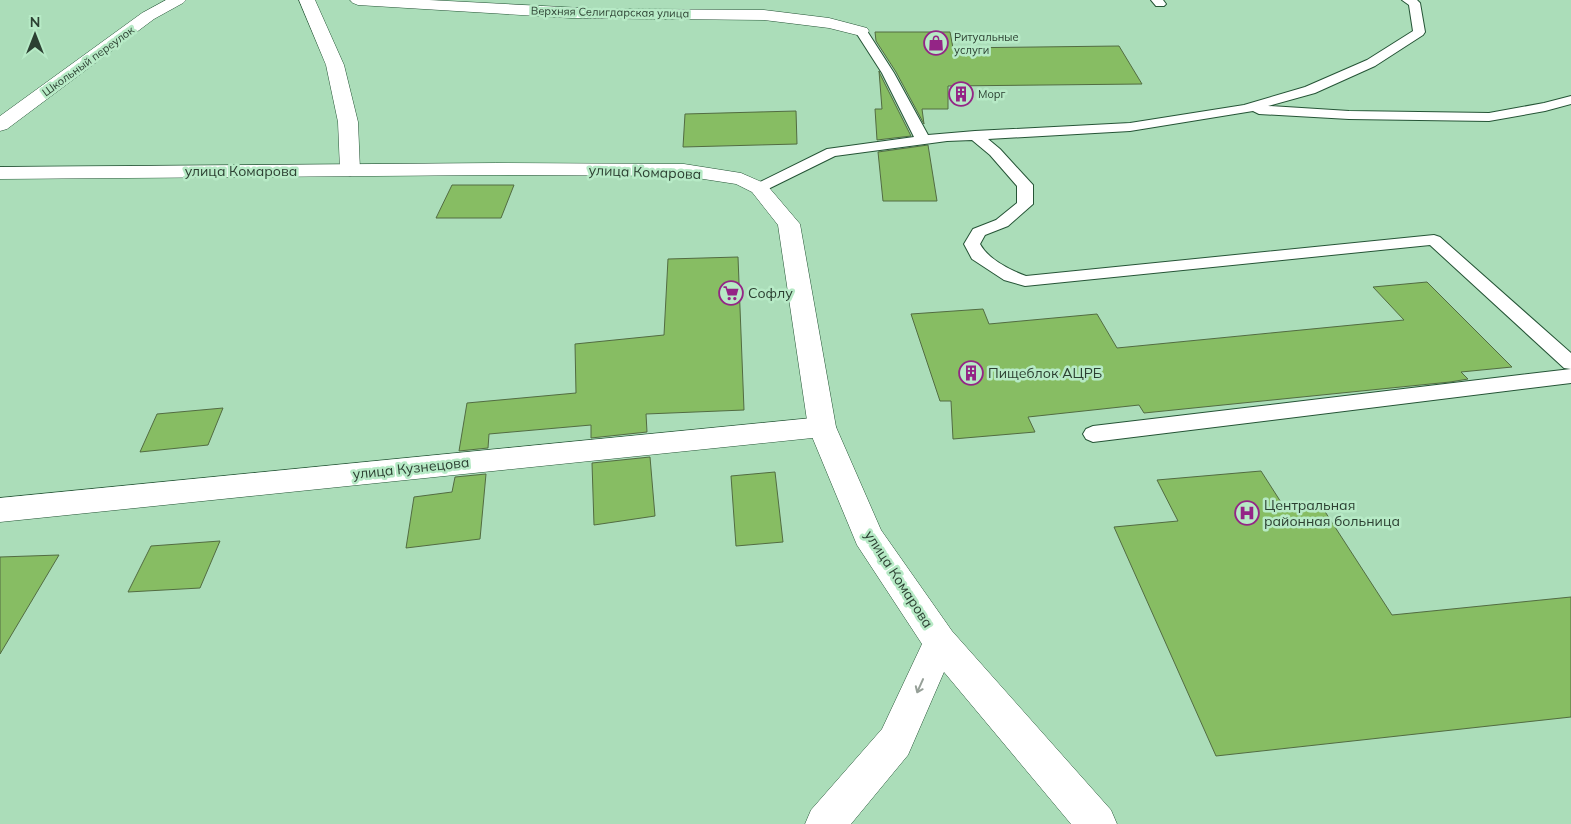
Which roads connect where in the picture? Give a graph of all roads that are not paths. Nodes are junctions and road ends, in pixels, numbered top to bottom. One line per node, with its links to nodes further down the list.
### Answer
1 (178, 0): 8 (street, Школьный переулок)
2 (307, 0): 11 (street)
3 (358, 0): 5 (street, Верхняя Селигдарская улица)
4 (1408, 0): 7 (lane)
5 (861, 31): 10 (lane)
6 (1571, 100): 7 (lane)
7 (1245, 109): 9 (lane)
8 (0, 125)
9 (975, 135): 10 (lane); 14 (lane)
10 (922, 140): 13 (lane)
11 (350, 170): 12 (street, улица Комарова); 13 (street, улица Комарова)
12 (0, 172)
13 (759, 188): 16 (street, улица Комарова)
14 (1571, 363)
15 (1571, 376): 17 (lane)
16 (822, 427): 18 (street, улица Кузнецова); 19 (street, улица Комарова)
17 (1092, 434)
18 (0, 510)
19 (940, 642): 20 (street, one-way to 20); 21 (street, улица Комарова)
20 (824, 824)
21 (1097, 824)

